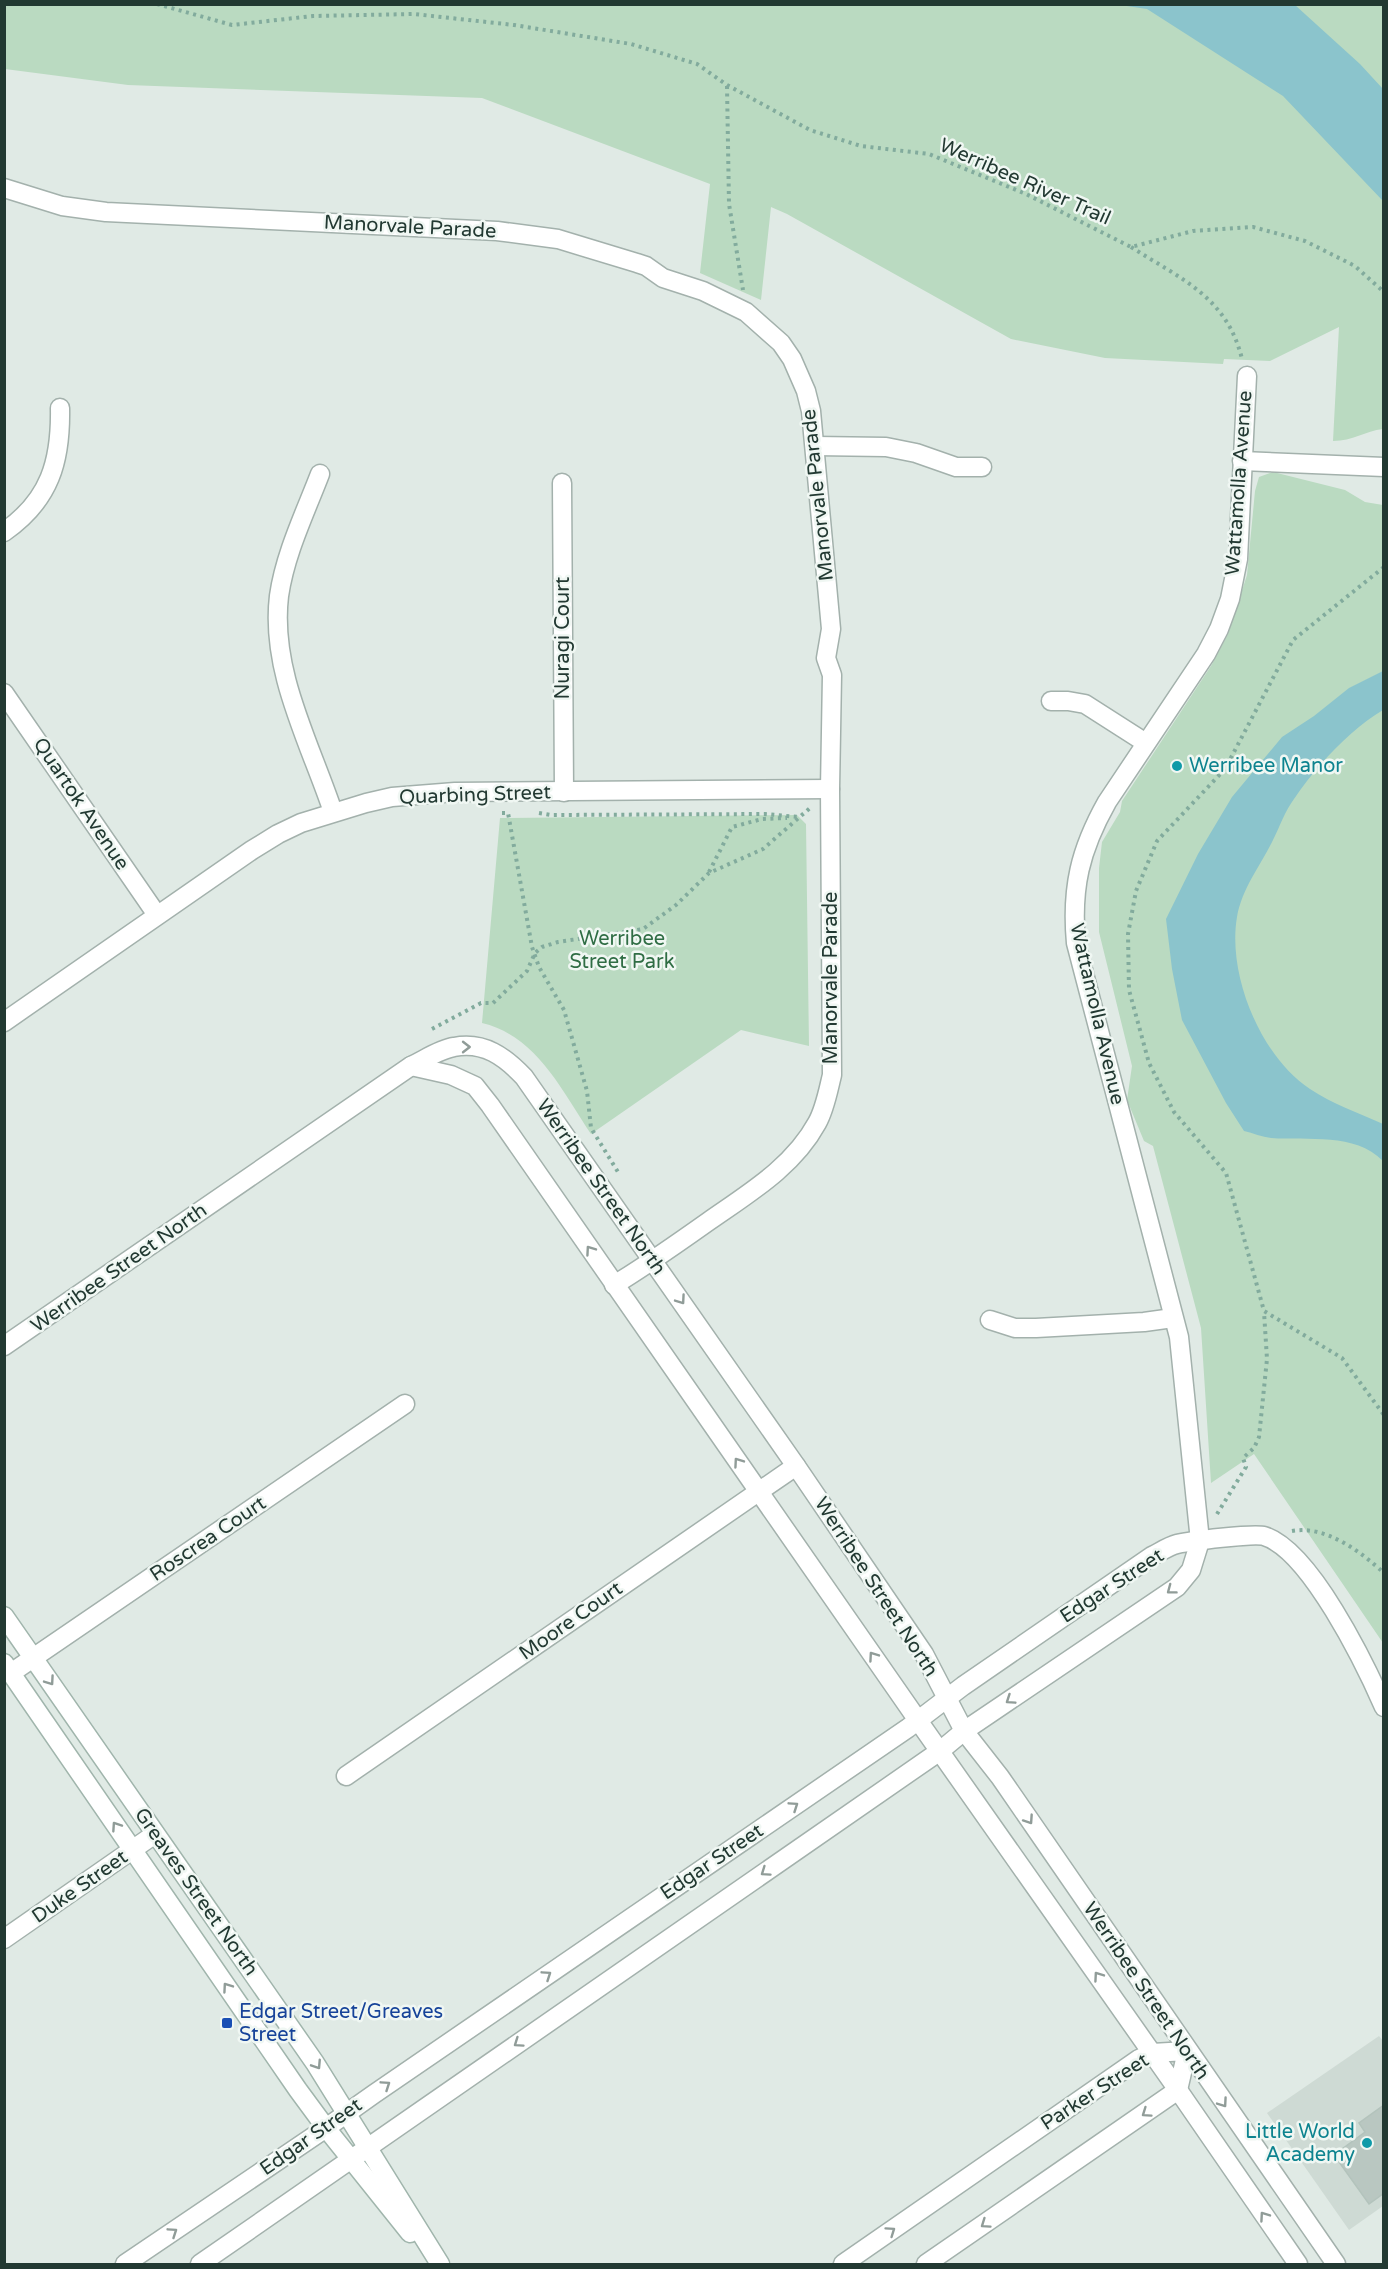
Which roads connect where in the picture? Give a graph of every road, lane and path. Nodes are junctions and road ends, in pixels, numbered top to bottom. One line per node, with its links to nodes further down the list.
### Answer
1 (158, 4): 2 (path, Werribee River Trail)
2 (727, 85): 4 (path, Werribee River Trail); 6 (path)
3 (4, 188): 6 (street, Manorvale Parade)
4 (1131, 247): 5 (path); 7 (path, Werribee River Trail)
5 (1383, 292)
6 (746, 312): 9 (street, Manorvale Parade)
7 (1247, 376): 10 (street, Wattamolla Avenue)
8 (60, 408): 15 (street)
9 (815, 446): 11 (street); 20 (street, Manorvale Parade)
10 (1242, 461): 12 (street); 19 (street, Wattamolla Avenue)
11 (982, 467)
12 (1383, 467)
13 (320, 474): 23 (street)
14 (562, 483): 22 (street, Nuragi Court)
15 (4, 532)
16 (1383, 567): 35 (path)
17 (4, 693): 27 (street, Quartok Avenue)
18 (1051, 701): 19 (street)
19 (1146, 743): 36 (street, Wattamolla Avenue)
20 (830, 789): 22 (street, Quarbing Street); 25 (path); 33 (street, Manorvale Parade)
21 (495, 792): 22 (street, Quarbing Street); 23 (street, Quarbing Street); 28 (path)
22 (564, 792)
23 (333, 812): 27 (street, Quarbing Street)
24 (539, 813): 25 (path)
25 (800, 817): 26 (path); 26 (path)
26 (709, 873): 28 (path)
27 (157, 915): 29 (street, Quarbing Street)
28 (535, 953): 30 (path); 32 (path)
29 (4, 1022)
30 (432, 1029)
31 (411, 1066): 32 (street, Werribee Street North, one-way to 32); 34 (street, Werribee Street North, one-way to 31); 38 (street, Werribee Street North)
32 (599, 1185): 33 (street, Werribee Street North)
33 (653, 1261): 34 (street, Manorvale Parade); 41 (street, Werribee Street North, one-way to 41)
34 (614, 1285): 42 (street, Werribee Street North, one-way to 34)
35 (1264, 1311): 40 (path); 44 (path)
36 (1173, 1318): 37 (street); 44 (street, Wattamolla Avenue)
37 (990, 1320)
38 (4, 1346)
39 (405, 1404): 47 (street, Roscrea Court)
40 (1383, 1415)
41 (796, 1466): 42 (street, Moore Court); 49 (street, Werribee Street North)
42 (758, 1491): 51 (street, Werribee Street North, one-way to 42); 54 (street, Moore Court)
43 (1264, 1536): 44 (street); 45 (path); 50 (street)
44 (1200, 1541): 49 (street, Edgar Street); 52 (street, Edgar Street, one-way to 52)
45 (1383, 1573)
46 (4, 1616): 47 (street, Greaves Street North)
47 (34, 1658): 48 (street, Roscrea Court); 55 (street, Greaves Street North, one-way to 55)
48 (8, 1668): 56 (street, Greaves Street North, one-way to 48)
49 (946, 1697): 51 (street, Edgar Street); 52 (street, Werribee Street North)
50 (1383, 1707)
51 (917, 1719): 53 (street, Werribee Street North); 61 (street, Edgar Street, one-way to 51)
52 (964, 1731): 53 (street, Edgar Street); 58 (street, Werribee Street North, one-way to 58)
53 (940, 1751): 59 (street, Werribee Street North, one-way to 53); 63 (street, Edgar Street, one-way to 63)
54 (346, 1776)
55 (155, 1834): 56 (street, Duke Street); 61 (street, Greaves Street North, one-way to 61)
56 (133, 1851): 57 (street, Duke Street); 62 (street, Greaves Street North, one-way to 56)
57 (4, 1939)
58 (1187, 2051): 59 (street, Parker Street); 60 (street, Parker Street); 71 (street, Werribee Street North, one-way to 71)
59 (1152, 2053): 60 (street, Werribee Street North); 68 (street, Parker Street, one-way to 59)
60 (1178, 2090): 69 (street, one-way to 69); 70 (street, Werribee Street North, one-way to 60)
61 (347, 2112): 62 (street, Edgar Street); 63 (street, Greaves Street North)
62 (326, 2128): 64 (street, Greaves Street North); 65 (street, Edgar Street, one-way to 62)
63 (368, 2146): 64 (street, Edgar Street); 67 (street, Greaves Street North)
64 (350, 2159): 66 (street, Edgar Street); 67 (street, Greaves Street North)
65 (125, 2265)
66 (200, 2265)
67 (438, 2265)
68 (843, 2265)
69 (926, 2265)
70 (1298, 2265)
71 (1336, 2265)

